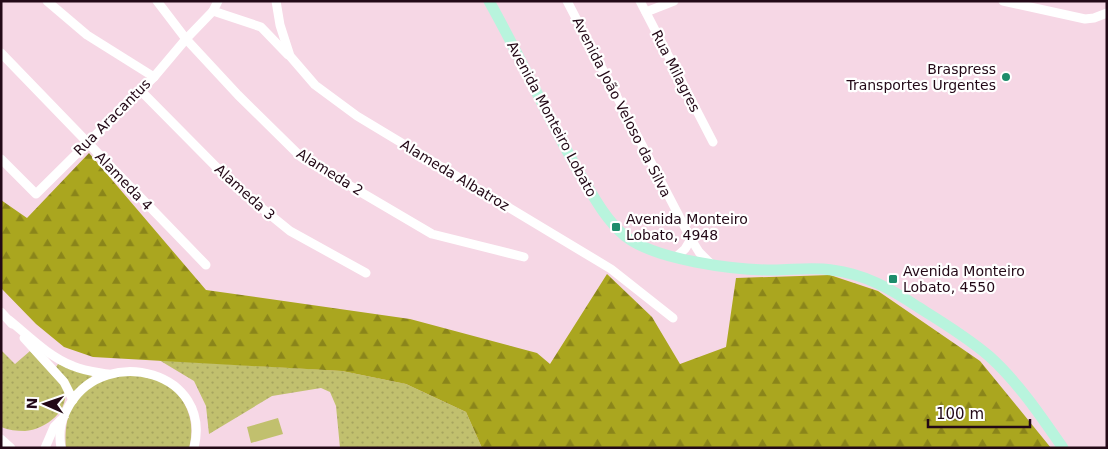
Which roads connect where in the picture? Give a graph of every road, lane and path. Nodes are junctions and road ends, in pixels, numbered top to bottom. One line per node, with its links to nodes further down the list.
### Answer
1 (46, 1): 16 (street)
2 (157, 1): 13 (street, Alameda 2)
3 (218, 1): 10 (street, Rua Aracantus)
4 (276, 1): 15 (street, Alameda Albatroz)
5 (489, 1): 23 (main road, Avenida Monteiro Lobato)
6 (567, 1): 21 (street, Avenida João Veloso da Silva)
7 (640, 1): 11 (street, Rua Milagres)
8 (674, 1): 11 (street)
9 (1003, 1): 12 (street)
10 (213, 11): 13 (street, Rua Aracantus); 15 (street)
11 (646, 12): 18 (street, Rua Milagres)
12 (1107, 13)
13 (186, 39): 16 (street, Rua Aracantus); 22 (street, Alameda 2)
14 (1, 53): 19 (street, Alameda 4)
15 (290, 56): 28 (street, Alameda Albatroz)
16 (154, 77): 17 (street, Rua Aracantus)
17 (140, 90): 19 (street, Rua Aracantus); 26 (street, Alameda 3)
18 (713, 142)
19 (87, 143): 20 (street, Rua Aracantus); 25 (street, Alameda 4)
20 (1, 159)
21 (691, 240): 23 (street); 24 (street)
22 (524, 257)
23 (676, 257): 24 (main road, Avenida Monteiro Lobato)
24 (710, 264): 38 (main road, Avenida Monteiro Lobato)
25 (206, 266)
26 (366, 273)
27 (1, 312): 29 (street)
28 (673, 318)
29 (9, 320): 30 (street); 31 (street)
30 (108, 374): 31 (street); 37 (street)
31 (73, 400): 32 (street)
32 (61, 420): 35 (street); 36 (street)
33 (1, 439): 34 (street)
34 (11, 448)
35 (45, 448)
36 (60, 448)
37 (194, 448)
38 (1064, 448)

